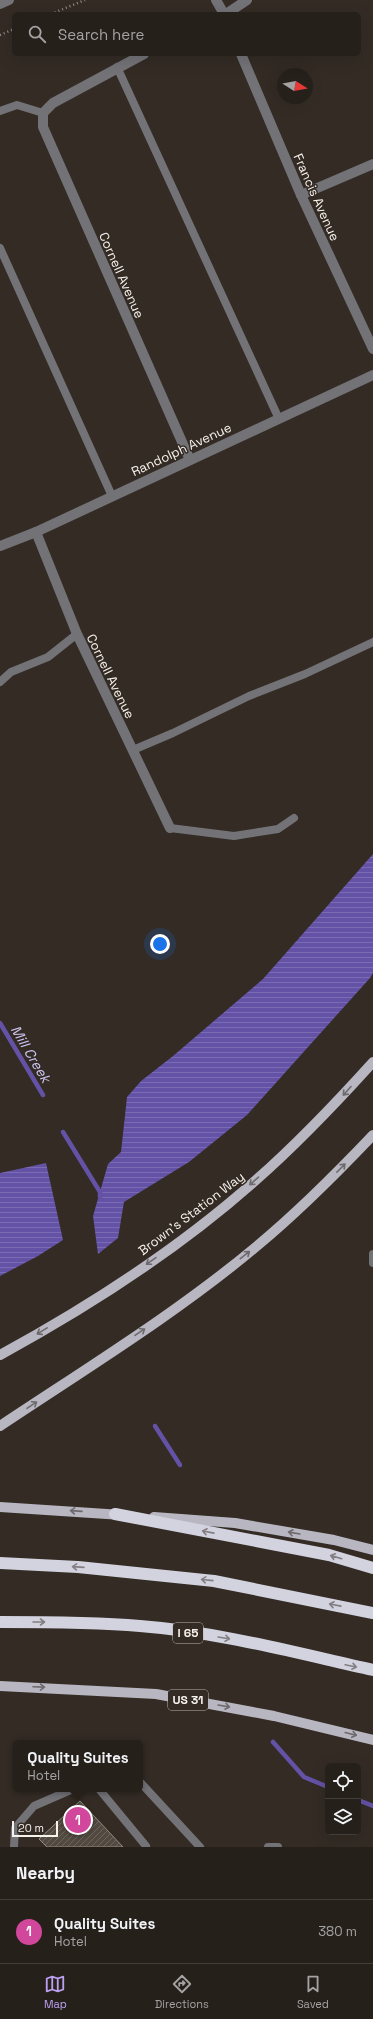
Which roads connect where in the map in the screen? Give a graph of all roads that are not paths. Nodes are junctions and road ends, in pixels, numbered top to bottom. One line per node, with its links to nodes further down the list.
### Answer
1 (9, 0): 4 (street)
2 (216, 0): 5 (street)
3 (247, 0): 6 (street)
4 (0, 4)
5 (224, 12)
6 (228, 12)
7 (140, 56): 9 (street)
8 (242, 56): 13 (street, Francis Avenue)
9 (117, 67): 11 (street); 17 (lane)
10 (0, 111): 11 (lane)
11 (43, 113): 18 (street, Cornell Avenue)
12 (373, 164): 13 (street)
13 (301, 195): 15 (street, Francis Avenue)
14 (0, 248): 19 (lane)
15 (373, 349)
16 (373, 375): 17 (street, Randolph Avenue)
17 (279, 419): 18 (street, Randolph Avenue)
18 (190, 460): 19 (street, Randolph Avenue)
19 (112, 496): 20 (street, Randolph Avenue)
20 (36, 532): 21 (street, Randolph Avenue); 22 (street, Cornell Avenue)
21 (0, 546)
22 (77, 634): 24 (lane); 25 (street, Cornell Avenue)
23 (373, 642): 25 (lane)
24 (0, 682)
25 (133, 750): 27 (street, Cornell Avenue)
26 (294, 818): 27 (lane)
27 (170, 828)
28 (373, 1062): 32 (main road, Brown's Station Way, one-way to 32)
29 (373, 1136): 33 (main road, one-way to 29)
30 (373, 1254): 31 (lane)
31 (373, 1263)
32 (0, 1355)
33 (0, 1426)
34 (0, 1507): 35 (main road, one-way to 34)
35 (115, 1514): 36 (main road, one-way to 35); 38 (highway, one-way to 35)
36 (373, 1550)
37 (0, 1563): 39 (highway, one-way to 37)
38 (373, 1568)
39 (373, 1613)
40 (0, 1622): 41 (highway, I 65, one-way to 41)
41 (373, 1670)
42 (0, 1686): 43 (main road, US 31, one-way to 43)
43 (373, 1740)
44 (143, 1785): 49 (lane)
45 (66, 1792): 48 (lane)
46 (101, 1792): 47 (lane)
47 (146, 1846)
48 (14, 1847)
49 (200, 1847)
50 (268, 1847): 51 (lane)
51 (278, 1847)

